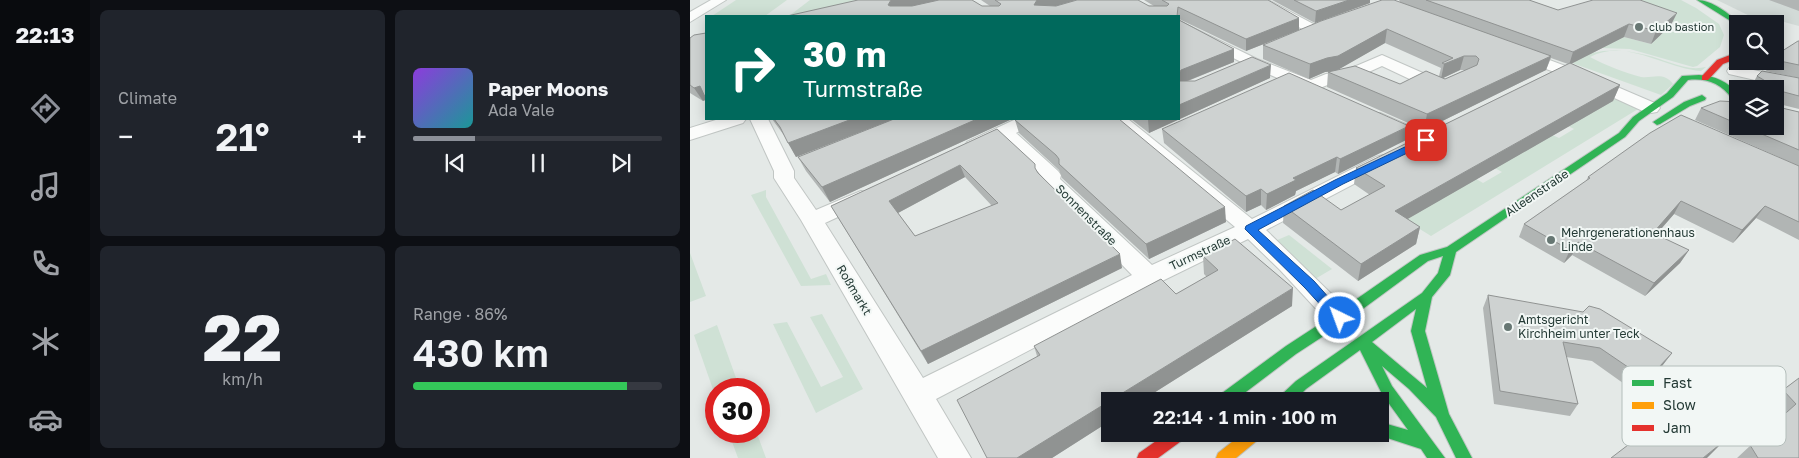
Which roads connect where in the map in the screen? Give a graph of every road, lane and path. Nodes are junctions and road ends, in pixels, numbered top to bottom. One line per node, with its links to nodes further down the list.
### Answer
1 (720, 0): 4 (street)
2 (1258, 0): 7 (street)
3 (1700, 0): 5 (street)
4 (690, 18)
5 (1729, 18)
6 (1180, 26): 13 (street)
7 (1297, 37)
8 (1507, 50): 10 (street)
9 (1729, 60): 14 (street)
10 (1564, 70): 16 (street); 27 (street)
11 (1731, 70): 20 (street)
12 (1762, 70): 18 (street)
13 (1289, 78): 19 (street); 21 (street)
14 (1705, 78): 17 (street, Alleenstraße); 20 (street)
15 (1458, 79): 21 (street)
16 (1547, 79)
17 (1682, 84): 27 (street, Alleenstraße); 27 (street, Alleenstraße)
18 (1799, 85)
19 (1273, 86)
20 (1726, 86): 22 (street)
21 (1310, 87): 23 (street)
22 (1729, 89)
23 (1328, 95)
24 (1729, 101): 25 (street)
25 (1724, 102)
26 (1364, 111): 39 (street, Turmstraße)
27 (1659, 112): 32 (street); 35 (street, Alleenstraße); 35 (street, Alleenstraße)
28 (734, 120): 34 (street)
29 (760, 120): 38 (street, Roßmarkt)
30 (1028, 120): 33 (street)
31 (1119, 120): 39 (street)
32 (1690, 126)
33 (1004, 132): 36 (street); 41 (street, Sonnenstraße)
34 (690, 134)
35 (1622, 135): 40 (street, Alleenstraße)
36 (961, 152)
37 (882, 188): 38 (street)
38 (812, 220): 46 (street, Roßmarkt)
39 (1250, 229): 41 (street, Turmstraße); 43 (street)
40 (1451, 250): 42 (street, Alleenstraße); 43 (street, Alleenstraße)
41 (1149, 277): 46 (street, Turmstraße)
42 (1426, 296): 43 (street, Alleenstraße); 47 (street)
43 (1352, 330): 44 (street, Alleenstraße); 45 (street, Alleenstraße); 47 (street); 51 (street)
44 (1234, 392)
45 (1294, 392)
46 (917, 395): 52 (street, Roßmarkt)
47 (1442, 415): 56 (street)
48 (1389, 432): 51 (street)
49 (1167, 442): 53 (street)
50 (1244, 442): 54 (street)
51 (1425, 444): 55 (street)
52 (955, 458)
53 (1145, 458)
54 (1224, 458)
55 (1437, 458)
56 (1464, 458)

